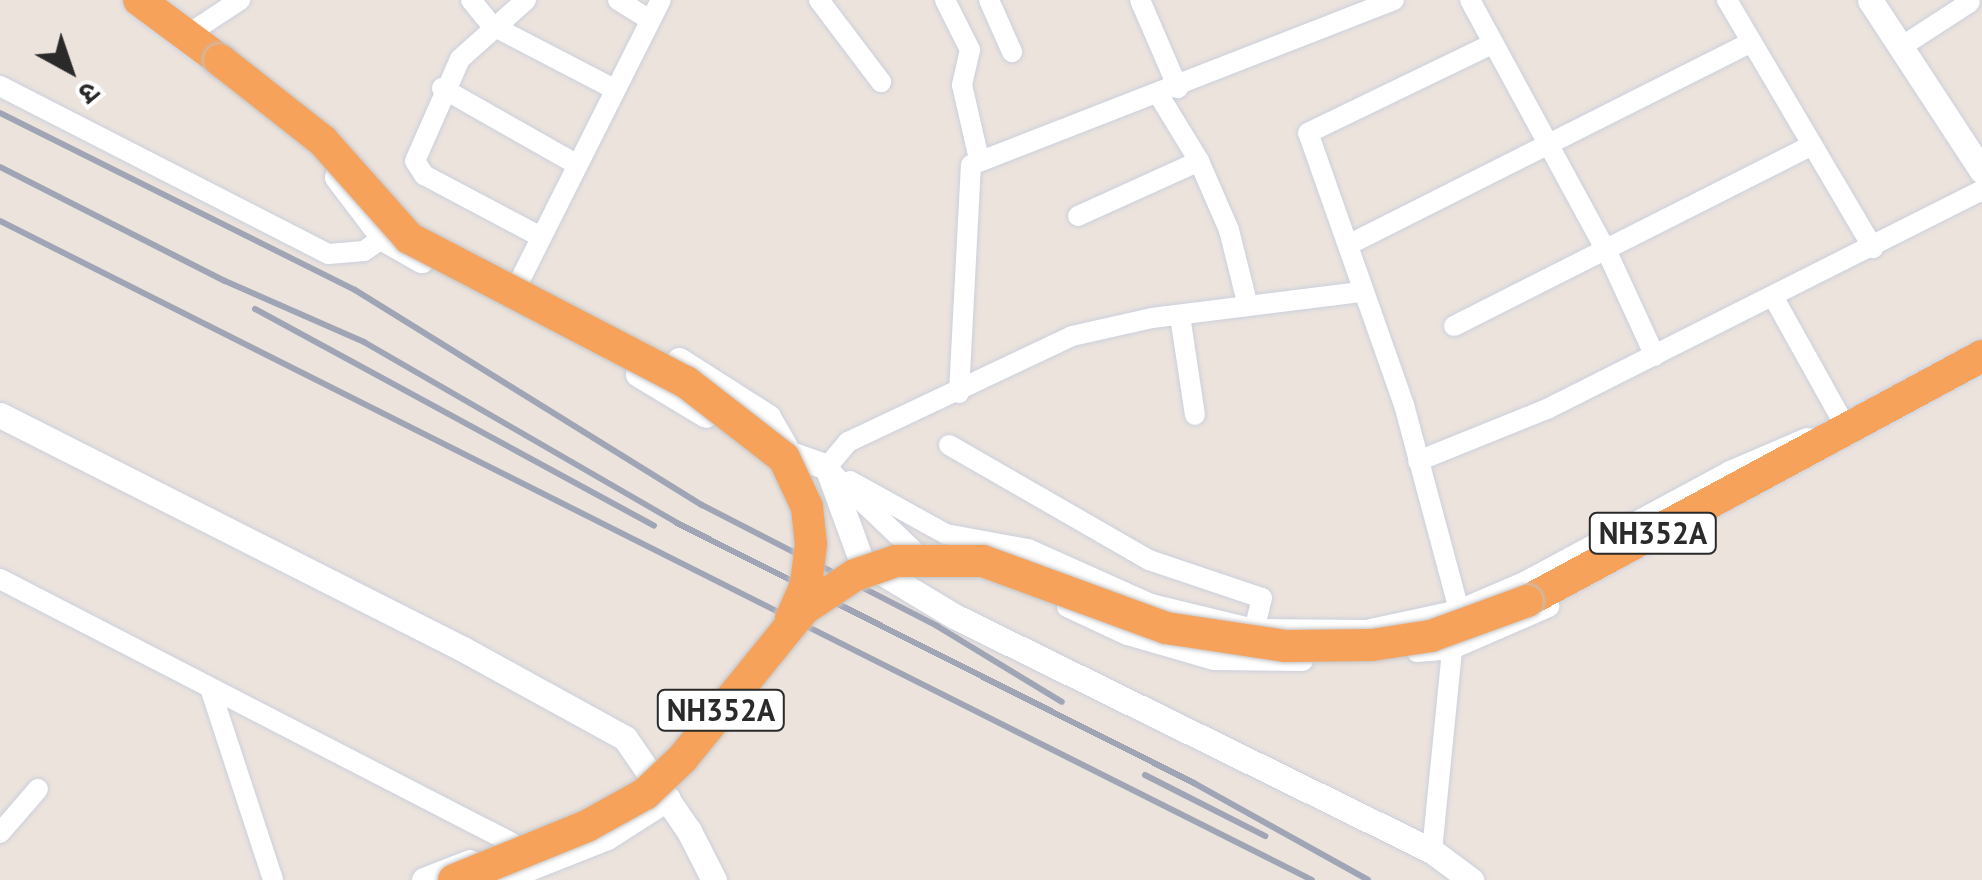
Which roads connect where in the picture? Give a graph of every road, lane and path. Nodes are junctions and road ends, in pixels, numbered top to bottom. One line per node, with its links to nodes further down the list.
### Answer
1 (124, 0): 42 (street)
2 (140, 0): 65 (highway, bridge)
3 (156, 0): 22 (street)
4 (240, 0): 22 (street)
5 (471, 0): 21 (street)
6 (526, 0): 21 (street)
7 (618, 0): 19 (street)
8 (661, 0): 19 (street)
9 (819, 0): 27 (street)
10 (945, 0): 34 (street)
11 (988, 0): 26 (street)
12 (1140, 0): 31 (street)
13 (1394, 0): 18 (street)
14 (1470, 0): 24 (street)
15 (1727, 0): 23 (street)
16 (1870, 0): 25 (street)
17 (1970, 1): 20 (street); 25 (street)
18 (1355, 7): 31 (street)
19 (650, 20): 30 (street)
20 (1982, 21)
21 (491, 25): 29 (street); 30 (street)
22 (196, 30): 40 (street)
23 (1749, 43): 32 (street); 33 (street)
24 (1492, 44): 32 (street); 43 (street)
25 (1901, 47): 37 (street)
26 (1012, 52)
27 (881, 82)
28 (0, 86): 42 (street)
29 (442, 88): 36 (street); 41 (street)
30 (614, 88): 36 (street)
31 (1169, 92): 34 (street); 35 (street)
32 (1551, 147): 43 (street); 45 (street)
33 (1808, 147): 44 (street); 45 (street)
34 (978, 159): 54 (street)
35 (1199, 161): 39 (street); 49 (street)
36 (576, 164): 41 (street)
37 (1982, 170)
38 (1982, 190): 44 (street)
39 (1078, 216)
40 (404, 222): 42 (street); 46 (street)
41 (539, 236): 46 (street)
42 (384, 239): 59 (street)
43 (1348, 245): 47 (street)
44 (1873, 248): 48 (street)
45 (1608, 254): 51 (street); 52 (street)
46 (520, 280): 59 (street)
47 (1362, 292): 49 (street); 60 (street)
48 (1774, 298): 52 (street); 57 (street)
49 (1248, 306): 50 (street)
50 (1180, 316): 54 (street); 56 (street)
51 (1454, 326)
52 (1655, 356): 60 (street)
53 (1982, 356): 57 (highway, NH352A)
54 (958, 393): 61 (street)
55 (0, 415): 68 (street)
56 (1195, 416)
57 (1847, 429): 63 (street); 65 (highway, NH352A, bridge); 66 (street)
58 (949, 445): 64 (street)
59 (785, 447): 61 (street)
60 (1418, 461): 63 (street)
61 (827, 466): 64 (street); 66 (street); 73 (street)
62 (0, 579): 67 (street)
63 (1459, 610): 64 (street)
64 (1254, 629)
65 (784, 632): 76 (highway, NH352A, bridge)
66 (1452, 649): 73 (street)
67 (210, 688): 72 (street); 74 (street)
68 (647, 765): 70 (street); 72 (street)
69 (38, 789): 71 (street)
70 (668, 798): 77 (street); 78 (street)
71 (0, 833)
72 (514, 844): 75 (street)
73 (1432, 851): 79 (street)
74 (272, 880)
75 (424, 880)
76 (454, 880)
77 (499, 880)
78 (714, 880)
79 (1471, 880)

